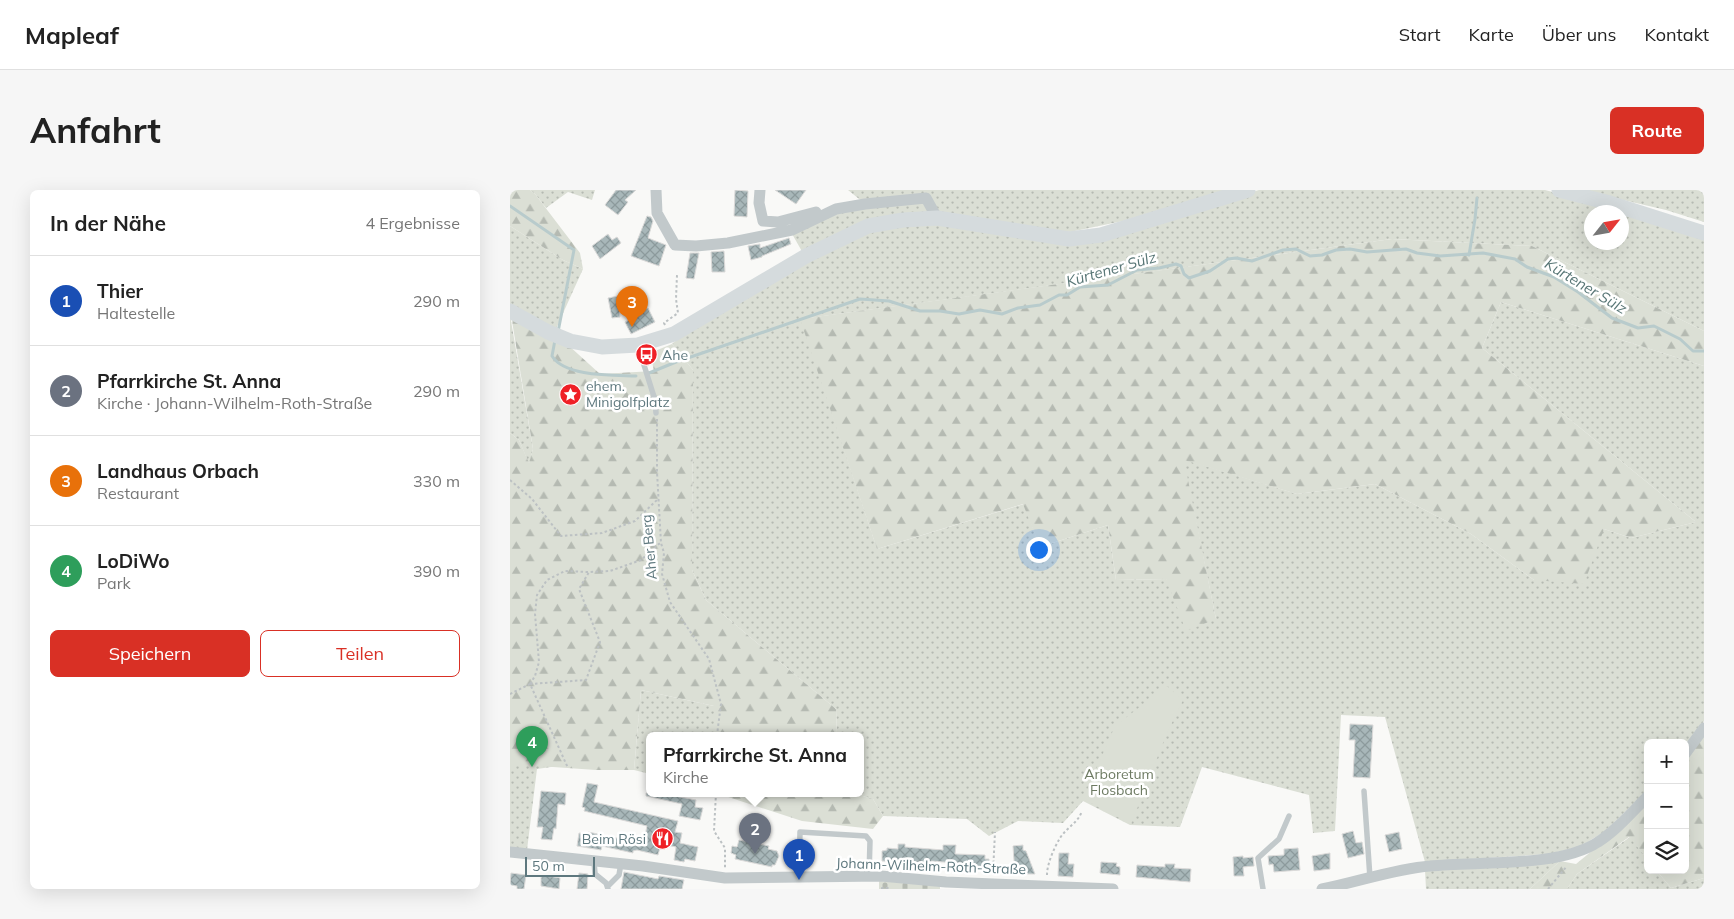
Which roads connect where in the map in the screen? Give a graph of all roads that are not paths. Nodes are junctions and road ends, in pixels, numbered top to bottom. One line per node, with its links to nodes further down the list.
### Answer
1 (656, 190): 5 (street)
2 (760, 190): 5 (street)
3 (1248, 190): 6 (main road)
4 (1559, 190): 7 (main road)
5 (836, 209): 6 (street)
6 (937, 218): 9 (main road)
7 (1704, 232)
8 (510, 311): 9 (main road)
9 (638, 345): 10 (lane)
10 (656, 413)
11 (1704, 728): 12 (street)
12 (1689, 749)
13 (1364, 791): 21 (lane)
14 (1644, 800): 21 (street)
15 (1289, 816): 26 (lane)
16 (510, 852): 17 (street, Johann-Wilhelm-Roth-Straße)
17 (594, 861): 18 (street, Johann-Wilhelm-Roth-Straße); 23 (lane)
18 (621, 863): 22 (street, Johann-Wilhelm-Roth-Straße); 23 (lane)
19 (869, 876): 20 (street, Johann-Wilhelm-Roth-Straße); 20 (lane); 24 (street, Johann-Wilhelm-Roth-Straße)
20 (799, 877): 22 (street, Johann-Wilhelm-Roth-Straße)
21 (1370, 878): 27 (street)
22 (726, 883)
23 (608, 887)
24 (1053, 887): 25 (street, Johann-Wilhelm-Roth-Straße)
25 (1113, 889)
26 (1263, 889)
27 (1322, 889)

